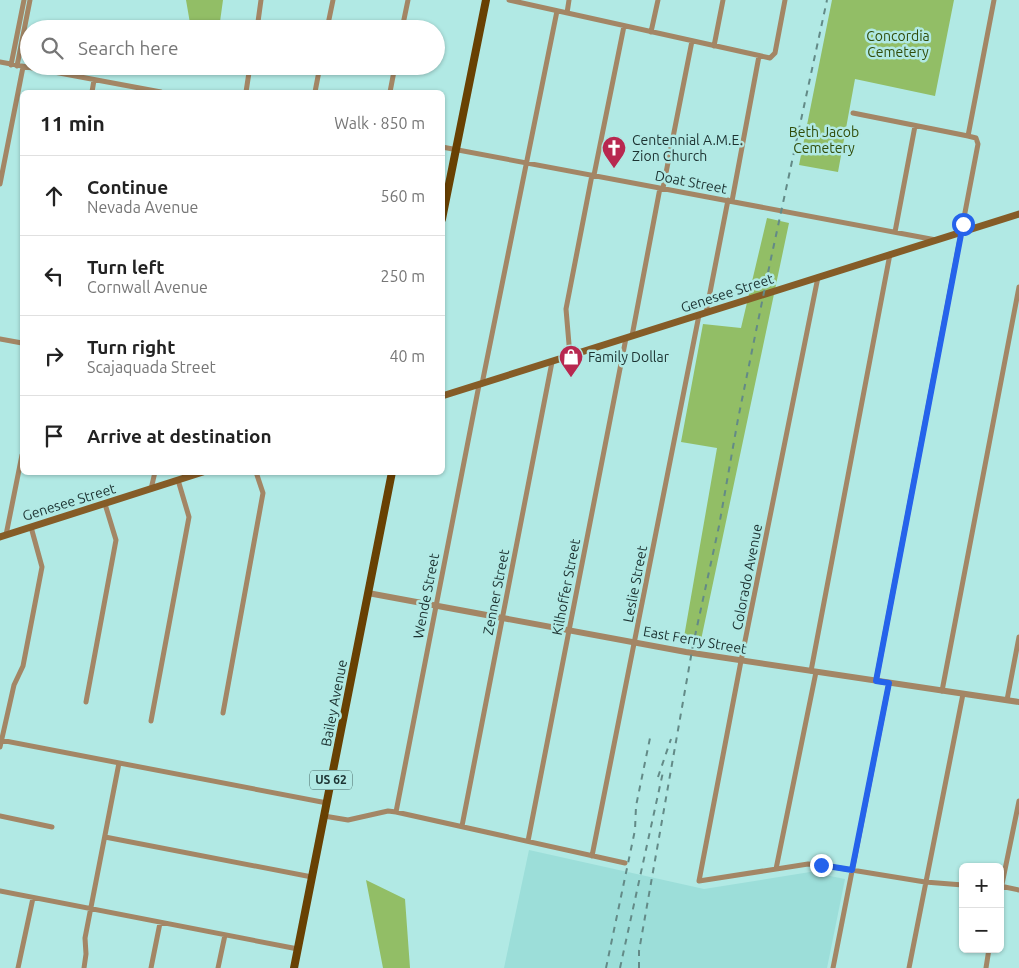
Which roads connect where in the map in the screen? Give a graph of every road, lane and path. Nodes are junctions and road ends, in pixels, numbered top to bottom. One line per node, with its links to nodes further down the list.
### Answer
1 (24, 0): 15 (street)
2 (30, 0): 16 (street)
3 (262, 0): 17 (street)
4 (333, 0): 18 (street)
5 (408, 0): 19 (street)
6 (486, 0): 44 (main road)
7 (509, 0): 13 (street)
8 (570, 0): 14 (street)
9 (658, 0): 21 (street)
10 (723, 0): 24 (street)
11 (785, 0): 26 (street)
12 (994, 0): 42 (street)
13 (557, 10): 14 (street); 45 (street, Wende Street)
14 (567, 13): 20 (street)
15 (22, 20)
16 (26, 20)
17 (258, 20)
18 (329, 20)
19 (404, 20)
20 (624, 26): 21 (street); 46 (street)
21 (652, 32): 23 (street)
22 (20, 38): 28 (street)
23 (692, 41): 24 (street); 48 (street, Kilhoffer Street)
24 (714, 46): 26 (street)
25 (20, 51): 28 (street)
26 (760, 56): 49 (street, Leslie Street)
27 (0, 62): 28 (street)
28 (17, 66): 29 (street); 47 (street)
29 (20, 67)
30 (66, 75): 34 (street)
31 (249, 75): 37 (street)
32 (318, 75): 38 (street)
33 (393, 75): 39 (street)
34 (94, 80): 35 (street); 36 (street)
35 (92, 90)
36 (150, 90)
37 (246, 90)
38 (315, 90)
39 (390, 90)
40 (853, 113): 41 (street)
41 (915, 126): 42 (street); 52 (street)
42 (968, 136): 53 (street)
43 (445, 148): 44 (street, Doat Street)
44 (456, 150): 45 (street, Doat Street); 50 (main road)
45 (526, 162): 46 (street, Doat Street); 64 (street, Wende Street)
46 (593, 175): 48 (street, Doat Street); 62 (street)
47 (0, 184)
48 (662, 188): 49 (street, Doat Street); 59 (street, Kilhoffer Street)
49 (730, 201): 52 (street, Doat Street); 58 (street, Leslie Street)
50 (445, 207)
51 (1019, 214): 53 (main road, Genesee Street)
52 (895, 232): 54 (street, Doat Street)
53 (961, 232): 54 (main road, Genesee Street); 84 (street)
54 (936, 240): 55 (main road, Genesee Street)
55 (890, 254): 56 (main road, Genesee Street); 83 (street)
56 (818, 277): 58 (main road, Genesee Street); 82 (street, Colorado Avenue)
57 (1019, 287): 86 (street)
58 (703, 314): 59 (main road, Genesee Street); 81 (street, Leslie Street)
59 (629, 337): 62 (main road, Genesee Street); 79 (street, Kilhoffer Street)
60 (0, 339): 61 (street)
61 (20, 344)
62 (570, 356): 63 (main road, Genesee Street)
63 (552, 362): 64 (main road, Genesee Street); 78 (street, Zenner Street)
64 (480, 384): 65 (main road, Genesee Street); 77 (street, Wende Street)
65 (445, 395)
66 (20, 464): 75 (street)
67 (154, 475): 72 (street)
68 (194, 475): 71 (main road, Genesee Street)
69 (257, 475): 91 (street)
70 (391, 475): 76 (main road, Bailey Avenue / US 62)
71 (178, 480): 72 (main road, Genesee Street); 92 (street)
72 (151, 489): 73 (main road, Genesee Street)
73 (105, 504): 74 (main road, Genesee Street); 89 (street)
74 (31, 527): 75 (main road, Genesee Street); 93 (street)
75 (3, 536)
76 (368, 593): 77 (street, East Ferry Street); 97 (main road, Bailey Avenue / US 62)
77 (436, 605): 78 (street, East Ferry Street); 98 (street, Wende Street)
78 (503, 618): 79 (street, East Ferry Street); 101 (street, Zenner Street)
79 (569, 630): 81 (street, East Ferry Street); 104 (street, Kilhoffer Street)
80 (1019, 637): 88 (street)
81 (635, 642): 82 (street, East Ferry Street); 105 (street, Leslie Street)
82 (741, 661): 83 (street, East Ferry Street); 107 (street, Colorado Avenue)
83 (813, 671): 84 (street, East Ferry Street); 107 (street)
84 (876, 681): 85 (street, East Ferry Street)
85 (889, 683): 86 (street, East Ferry Street); 108 (street)
86 (942, 690): 87 (street, East Ferry Street)
87 (964, 694): 88 (street, East Ferry Street); 111 (street)
88 (1007, 700): 90 (street, East Ferry Street)
89 (86, 702)
90 (1019, 702)
91 (223, 713)
92 (151, 721)
93 (1, 740): 94 (street); 95 (street)
94 (0, 747)
95 (119, 764): 97 (street); 103 (street)
96 (1019, 801): 109 (street)
97 (327, 803): 100 (main road, Bailey Avenue / US 62)
98 (396, 812): 100 (street); 101 (street)
99 (0, 816): 102 (street)
100 (324, 816): 110 (main road, Bailey Avenue / US 62)
101 (462, 826): 104 (street)
102 (52, 827)
103 (105, 837): 110 (street); 117 (street)
104 (528, 841): 105 (street)
105 (592, 856): 106 (street)
106 (625, 863)
107 (776, 869): 108 (street)
108 (852, 870): 111 (street); 127 (street)
109 (1004, 872)
110 (312, 877): 120 (main road, Bailey Avenue / US 62)
111 (925, 882): 112 (street); 128 (street)
112 (959, 885)
113 (1004, 887): 114 (street)
114 (1019, 890)
115 (0, 891): 116 (street)
116 (32, 898): 117 (street); 122 (street)
117 (91, 909): 118 (street); 123 (street)
118 (160, 923): 119 (street); 124 (street)
119 (225, 935): 120 (street); 125 (street)
120 (298, 949): 126 (main road, Bailey Avenue / US 62)
121 (988, 953): 129 (street)
122 (18, 968)
123 (84, 968)
124 (151, 968)
125 (218, 968)
126 (294, 968)
127 (833, 968)
128 (909, 968)
129 (986, 968)

